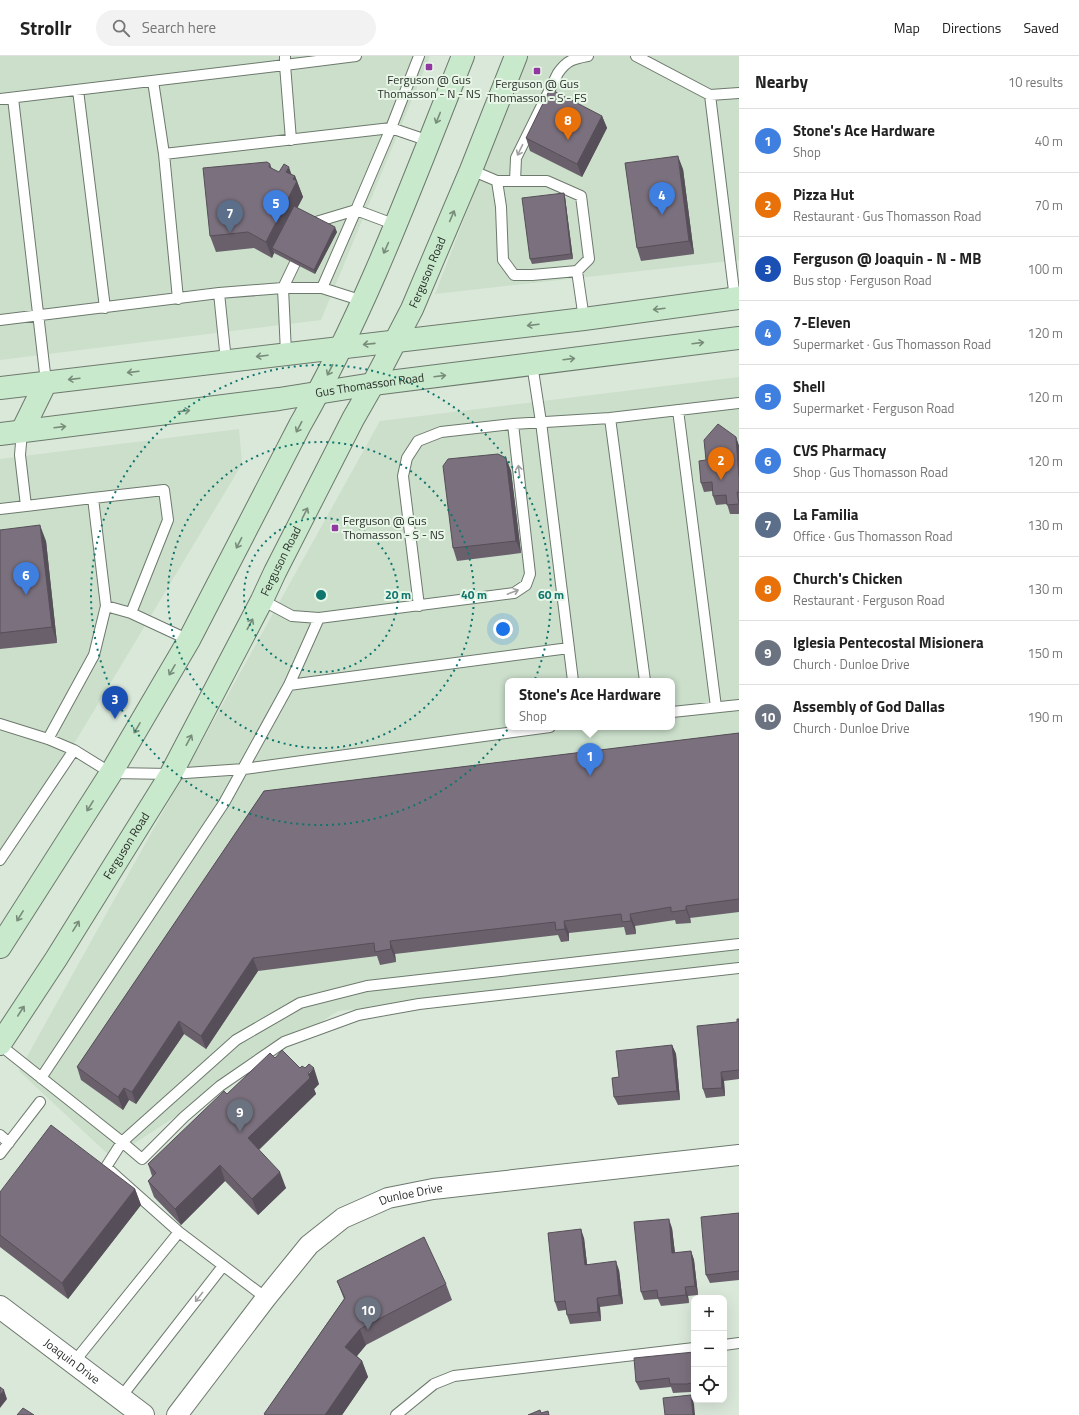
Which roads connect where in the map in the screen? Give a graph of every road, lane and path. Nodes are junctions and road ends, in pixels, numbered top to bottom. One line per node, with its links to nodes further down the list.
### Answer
1 (356, 56): 7 (lane)
2 (419, 56): 14 (lane)
3 (464, 56): 16 (main road, one-way to 16)
4 (516, 56): 18 (main road, Ferguson Road)
5 (588, 56): 20 (lane, one-way to 20)
6 (636, 56): 11 (lane)
7 (285, 61): 8 (lane); 15 (lane)
8 (153, 81): 9 (lane); 17 (lane)
9 (78, 90): 12 (lane); 33 (lane)
10 (739, 93): 11 (lane)
11 (710, 95): 24 (lane)
12 (13, 98): 13 (lane); 34 (lane)
13 (0, 99)
14 (391, 128): 15 (lane); 16 (lane); 21 (lane)
15 (291, 140): 17 (lane)
16 (430, 141): 23 (main road)
17 (164, 154): 31 (lane)
18 (471, 170): 19 (lane); 38 (main road, Ferguson Road, one-way to 18)
19 (497, 181): 20 (lane); 26 (lane)
20 (515, 181): 26 (lane)
21 (356, 210): 22 (lane); 23 (lane); 28 (lane)
22 (316, 222)
23 (396, 225): 32 (main road, one-way to 32)
24 (734, 246): 30 (lane)
25 (294, 263): 27 (lane)
26 (577, 272): 35 (lane)
27 (283, 288): 28 (lane); 29 (lane); 40 (lane)
28 (322, 288): 32 (lane)
29 (219, 293): 31 (lane); 41 (lane)
30 (737, 298): 35 (main road, one-way to 35)
31 (178, 299): 33 (lane)
32 (363, 301): 39 (main road)
33 (105, 308): 34 (lane)
34 (38, 316): 36 (lane); 43 (lane)
35 (584, 319): 38 (main road, one-way to 38)
36 (0, 320)
37 (739, 338): 42 (main road, Gus Thomasson Road, one-way to 37)
38 (396, 341): 39 (main road, one-way to 39); 44 (main road, Ferguson Road)
39 (342, 347): 40 (main road); 46 (main road, one-way to 46)
40 (286, 353): 41 (main road, one-way to 41)
41 (226, 361): 43 (main road, one-way to 43)
42 (532, 364): 44 (main road, Gus Thomasson Road, one-way to 42); 50 (lane)
43 (46, 382): 45 (main road); 52 (main road)
44 (373, 384): 46 (main road, Gus Thomasson Road); 57 (main road, Ferguson Road, one-way to 44)
45 (0, 388)
46 (318, 393): 52 (main road, Gus Thomasson Road, one-way to 46); 62 (main road, one-way to 62)
47 (739, 403): 48 (lane)
48 (678, 410): 49 (lane); 68 (lane)
49 (610, 418): 50 (lane); 65 (lane)
50 (541, 422): 51 (lane); 63 (lane)
51 (513, 424): 59 (lane); 59 (lane, one-way to 51)
52 (22, 431): 53 (main road, Gus Thomasson Road); 55 (lane)
53 (0, 434)
54 (93, 498): 55 (lane); 58 (lane); 60 (lane)
55 (26, 506): 56 (lane)
56 (0, 509)
57 (262, 600): 61 (lane); 76 (main road, Ferguson Road, one-way to 57)
58 (106, 606): 60 (lane); 72 (lane)
59 (419, 606): 61 (lane)
60 (131, 613): 62 (lane)
61 (319, 618): 66 (lane)
62 (189, 640): 75 (main road, one-way to 75)
63 (569, 648): 64 (lane); 66 (lane)
64 (573, 678)
65 (644, 678)
66 (289, 684): 74 (lane)
67 (739, 705): 68 (lane)
68 (716, 708): 69 (lane)
69 (675, 712)
70 (1, 726): 72 (lane)
71 (528, 730): 74 (lane)
72 (48, 738): 73 (lane)
73 (74, 750): 75 (lane); 77 (lane)
74 (244, 769): 76 (lane); 82 (lane)
75 (111, 773): 76 (lane); 79 (main road, one-way to 79)
76 (171, 774): 81 (main road, Ferguson Road, one-way to 76)
77 (0, 860)
78 (739, 944): 85 (lane)
79 (0, 948)
80 (739, 968): 85 (lane)
81 (0, 1044): 82 (lane)
82 (41, 1078): 85 (lane)
83 (40, 1102): 86 (lane)
84 (0, 1135): 86 (lane)
85 (122, 1142): 89 (lane)
86 (9, 1143): 87 (lane)
87 (0, 1154)
88 (739, 1155): 91 (street, Dunloe Drive)
89 (180, 1232): 90 (lane); 96 (lane)
90 (223, 1266): 91 (lane); 97 (lane, one-way to 97)
91 (266, 1298): 99 (street, Dunloe Drive)
92 (0, 1307): 96 (street, Joaquin Drive)
93 (739, 1343): 94 (lane)
94 (727, 1344)
95 (691, 1348): 100 (lane)
96 (74, 1362): 97 (street, Joaquin Drive)
97 (121, 1397): 98 (street, Joaquin Drive)
98 (143, 1415)
99 (177, 1415)
100 (396, 1415)

